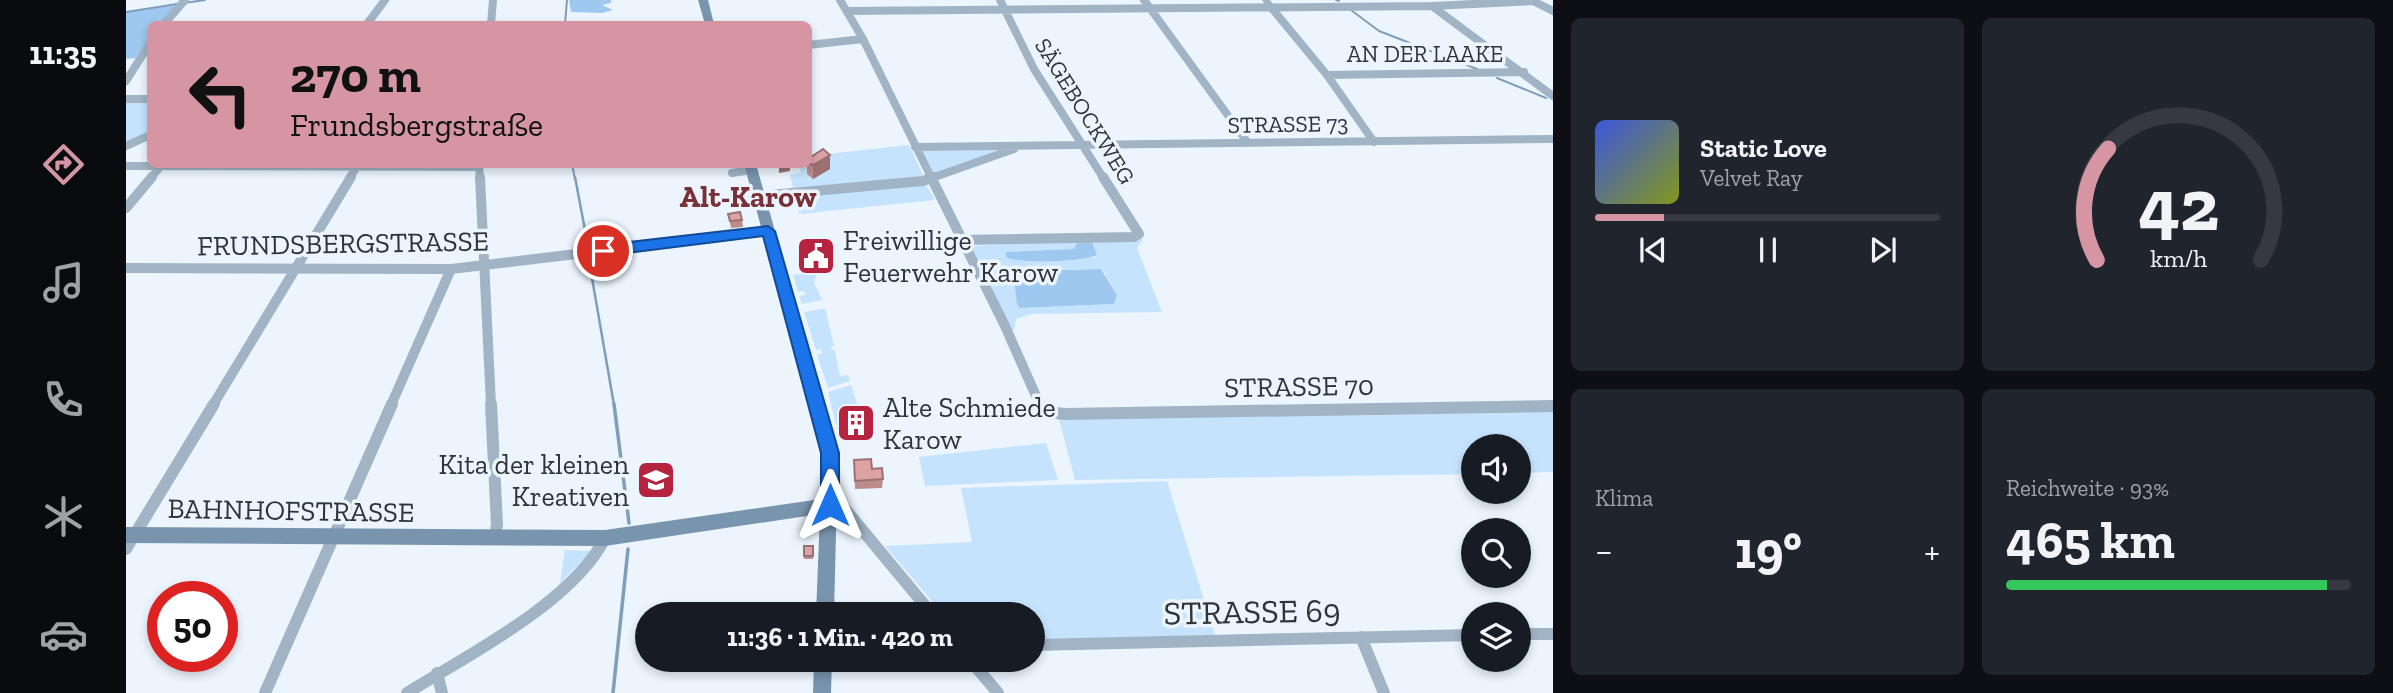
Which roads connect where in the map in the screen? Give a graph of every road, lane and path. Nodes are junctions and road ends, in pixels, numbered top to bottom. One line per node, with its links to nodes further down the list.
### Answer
1 (185, 0): 21 (street)
2 (385, 0): 22 (street)
3 (493, 0): 23 (street)
4 (703, 0): 24 (main road)
5 (840, 0): 19 (street)
6 (882, 0): 18 (street)
7 (1000, 0): 16 (street, SÄGEBOCKWEG)
8 (1045, 0): 17 (street)
9 (1144, 0): 15 (street)
10 (1532, 1): 14 (street); 20 (street)
11 (1268, 3): 12 (street); 15 (street); 29 (street)
12 (1372, 3): 14 (street)
13 (1092, 4): 15 (street); 17 (street)
14 (1432, 6): 28 (street)
15 (1150, 7): 37 (street)
16 (1002, 9): 17 (street); 18 (street); 40 (street, SÄGEBOCKWEG)
17 (1048, 9)
18 (883, 10): 19 (street)
19 (847, 11): 25 (street)
20 (1553, 11)
21 (167, 21)
22 (369, 21)
23 (491, 21)
24 (709, 21)
25 (863, 39): 26 (street); 41 (street)
26 (812, 45)
27 (147, 48): 30 (street)
28 (1524, 72): 29 (street, AN DER LAAKE); 31 (street)
29 (1327, 75): 36 (street)
30 (126, 80)
31 (1553, 96)
32 (126, 99): 33 (street)
33 (147, 99)
34 (147, 136): 38 (street)
35 (1553, 139): 36 (street, STRASSE 73)
36 (1374, 142): 37 (street, STRASSE 73)
37 (1248, 143): 40 (street, STRASSE 73)
38 (126, 146)
39 (1024, 146): 40 (street, STRASSE 73); 41 (street, STRASSE 73); 48 (street, STRASSE 73)
40 (1083, 146): 52 (street, SÄGEBOCKWEG)
41 (915, 148): 48 (street)
42 (126, 166): 43 (street)
43 (147, 166)
44 (159, 168): 50 (street)
45 (356, 168): 55 (street)
46 (479, 168): 53 (street)
47 (751, 168): 49 (main road)
48 (931, 179): 49 (street, STRASSE 73); 52 (street)
49 (759, 196): 51 (main road)
50 (126, 208)
51 (768, 231): 53 (street, FRUNDSBERGSTRASSE); 58 (main road)
52 (960, 240): 57 (street, STRASSE 70)
53 (485, 265): 56 (street, FRUNDSBERGSTRASSE); 60 (street)
54 (126, 268): 55 (street, FRUNDSBERGSTRASSE)
55 (295, 269): 56 (street, FRUNDSBERGSTRASSE); 62 (street)
56 (450, 269): 59 (street)
57 (1553, 407)
58 (830, 505): 61 (main road, BAHNHOFSTRASSE); 63 (main road); 64 (street)
59 (334, 537): 60 (main road, BAHNHOFSTRASSE); 62 (main road, BAHNHOFSTRASSE); 73 (street)
60 (494, 538): 61 (main road, BAHNHOFSTRASSE)
61 (605, 538): 72 (street)
62 (129, 540)
63 (826, 602)
64 (922, 602)
65 (1531, 634): 66 (street)
66 (1553, 634)
67 (1461, 635): 68 (street, STRASSE 69)
68 (1361, 637): 69 (street, STRASSE 69); 78 (street)
69 (1045, 645)
70 (823, 672): 76 (main road)
71 (980, 672): 77 (street)
72 (437, 673): 74 (street); 75 (street)
73 (265, 693)
74 (407, 693)
75 (442, 693)
76 (822, 693)
77 (998, 693)
78 (1384, 693)

